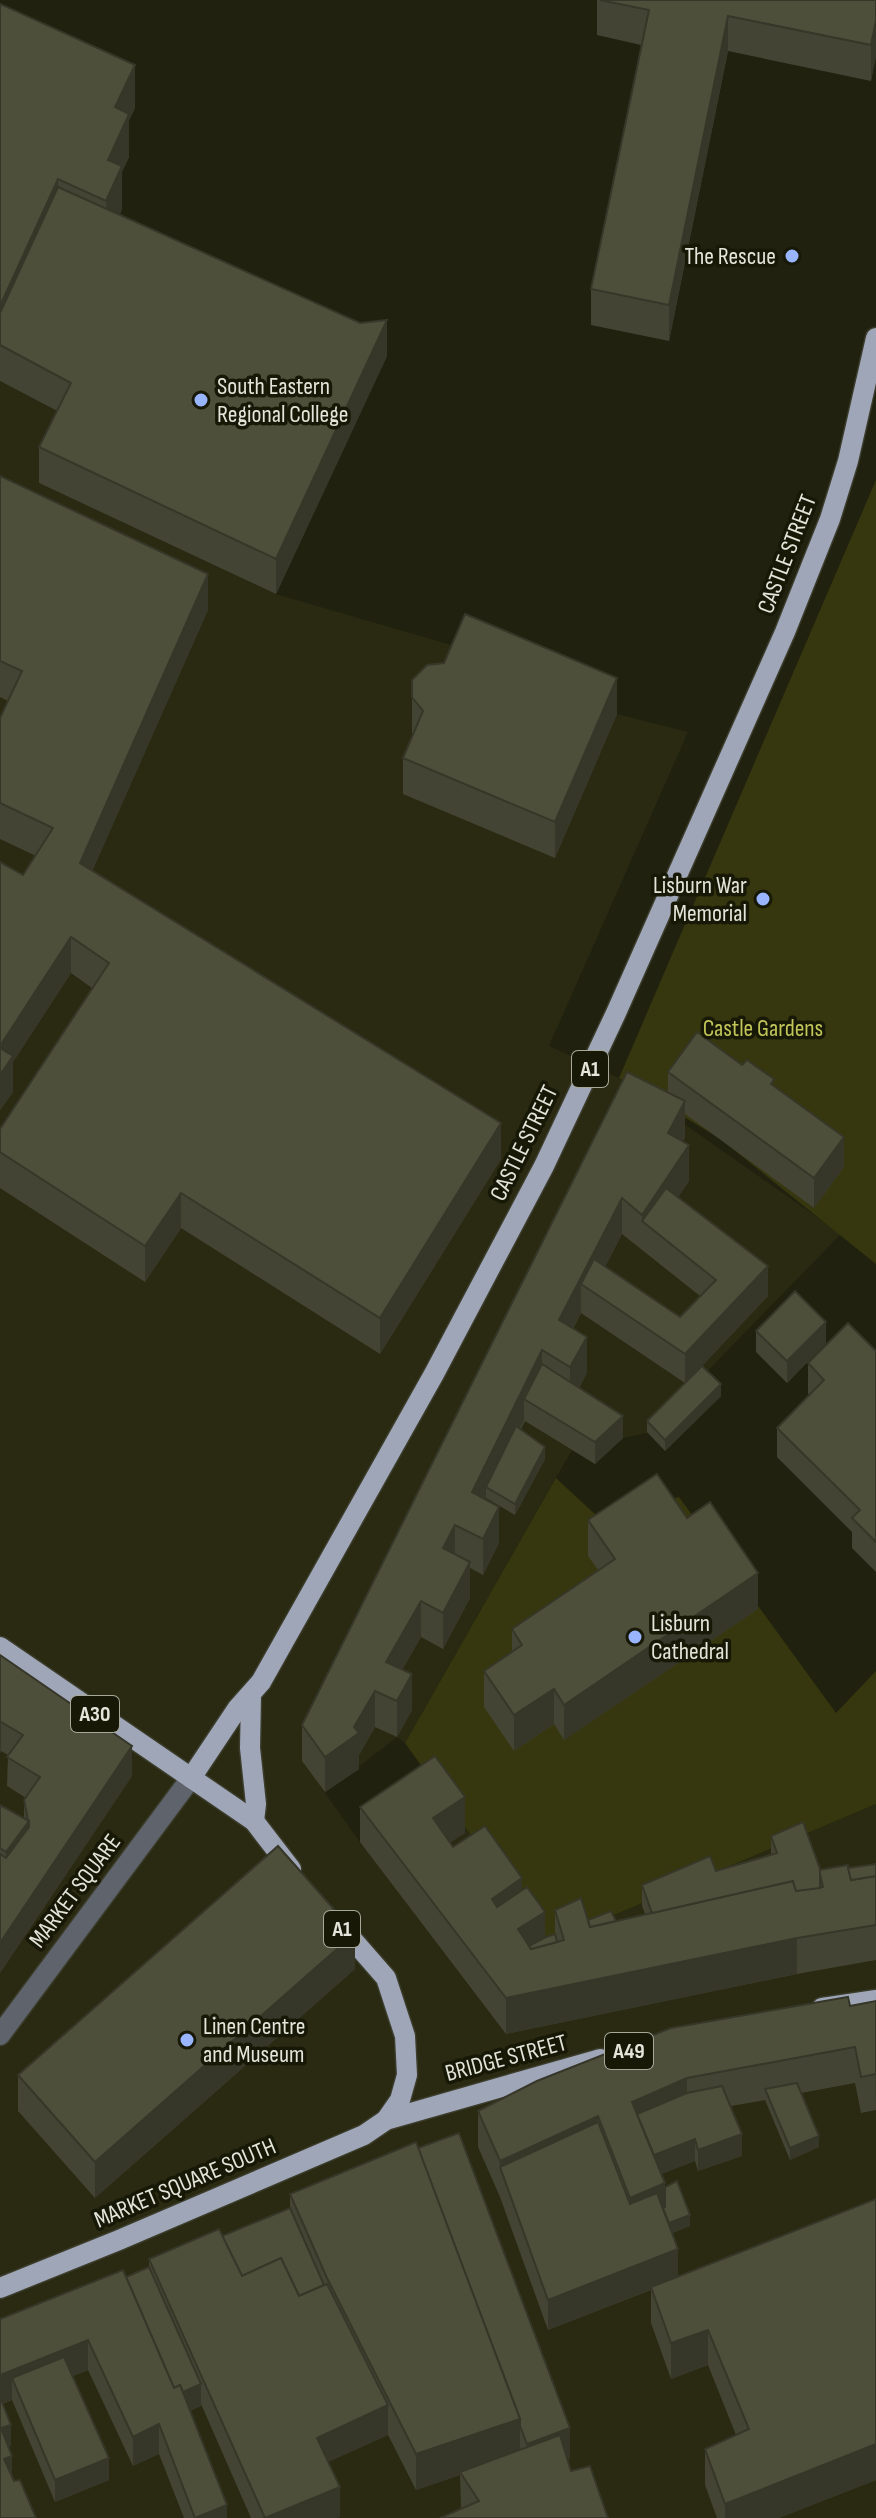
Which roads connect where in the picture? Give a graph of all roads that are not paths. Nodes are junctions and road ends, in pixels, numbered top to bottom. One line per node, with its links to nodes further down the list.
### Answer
1 (876, 338): 3 (main road, CASTLE STREET / A1)
2 (0, 1647): 4 (main road, A30)
3 (251, 1696): 4 (main road, CASTLE STREET / A1); 5 (main road)
4 (191, 1778): 5 (main road, A1); 10 (street, MARKET SQUARE / A1)
5 (254, 1821): 6 (main road, A1)
6 (307, 1888)
7 (327, 1911): 12 (main road, A1)
8 (876, 2000): 9 (main road)
9 (805, 2010)
10 (0, 2035)
11 (619, 2054): 12 (main road, BRIDGE STREET / A49)
12 (386, 2120): 13 (main road, MARKET SQUARE SOUTH)
13 (0, 2288)

